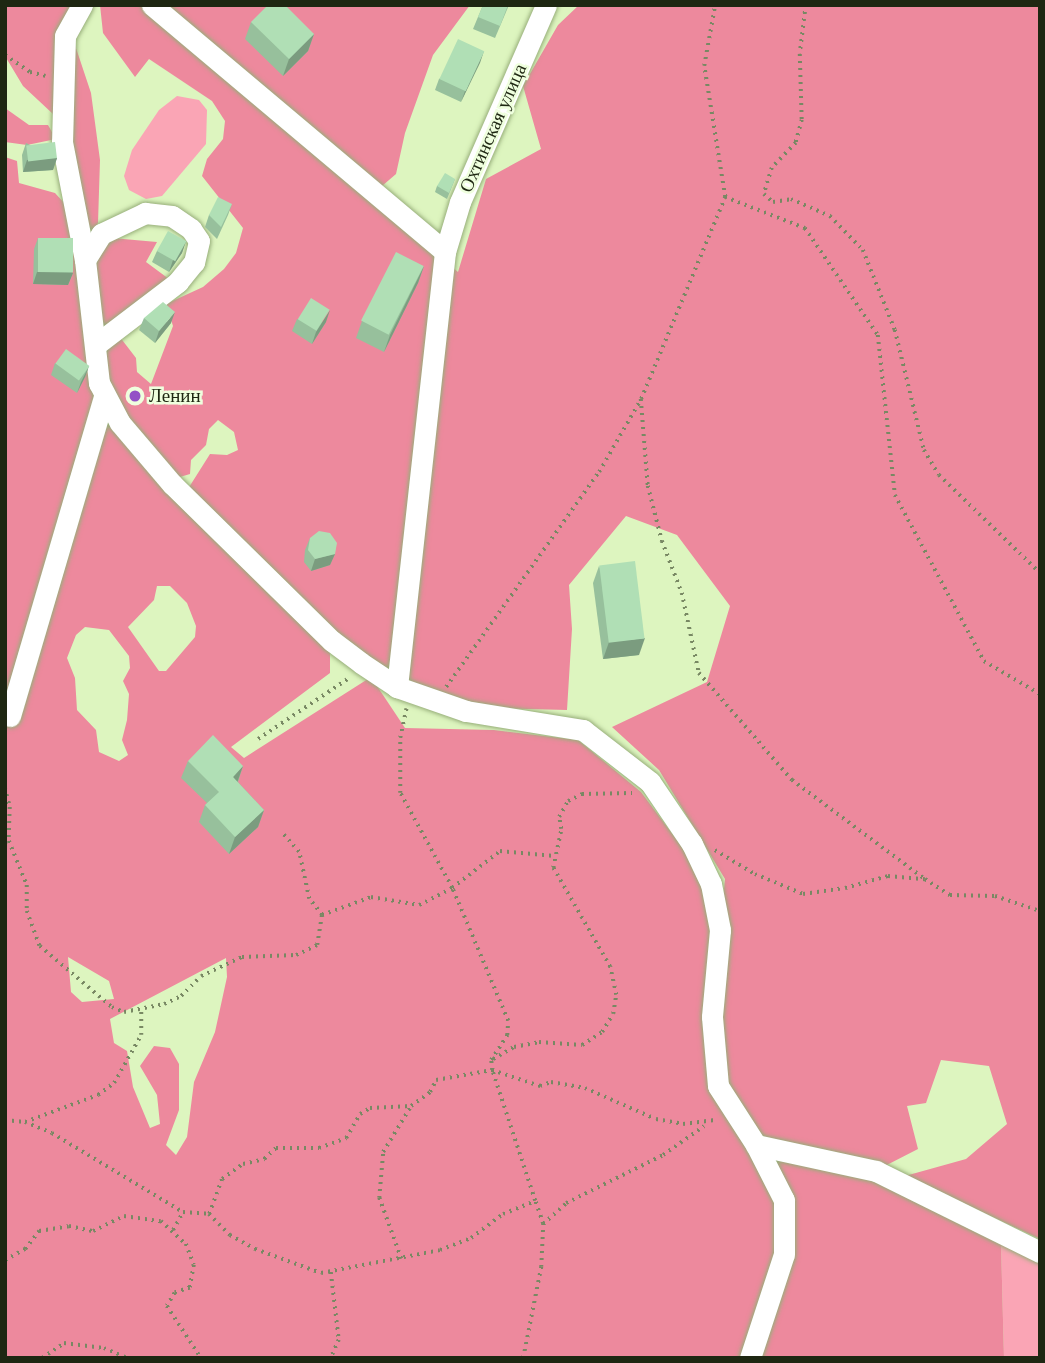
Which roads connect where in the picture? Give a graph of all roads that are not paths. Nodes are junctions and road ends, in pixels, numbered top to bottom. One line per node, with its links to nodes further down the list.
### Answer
1 (82, 5): 5 (street)
2 (152, 5): 4 (street)
3 (546, 5): 4 (street, Охтинская улица)
4 (445, 252): 8 (street, Охтинская улица)
5 (85, 260): 6 (street); 6 (street)
6 (97, 344): 7 (street)
7 (104, 397): 8 (street); 9 (street)
8 (404, 689): 10 (street)
9 (10, 716)
10 (756, 1145): 11 (street); 12 (street)
11 (1040, 1252)
12 (750, 1358)

